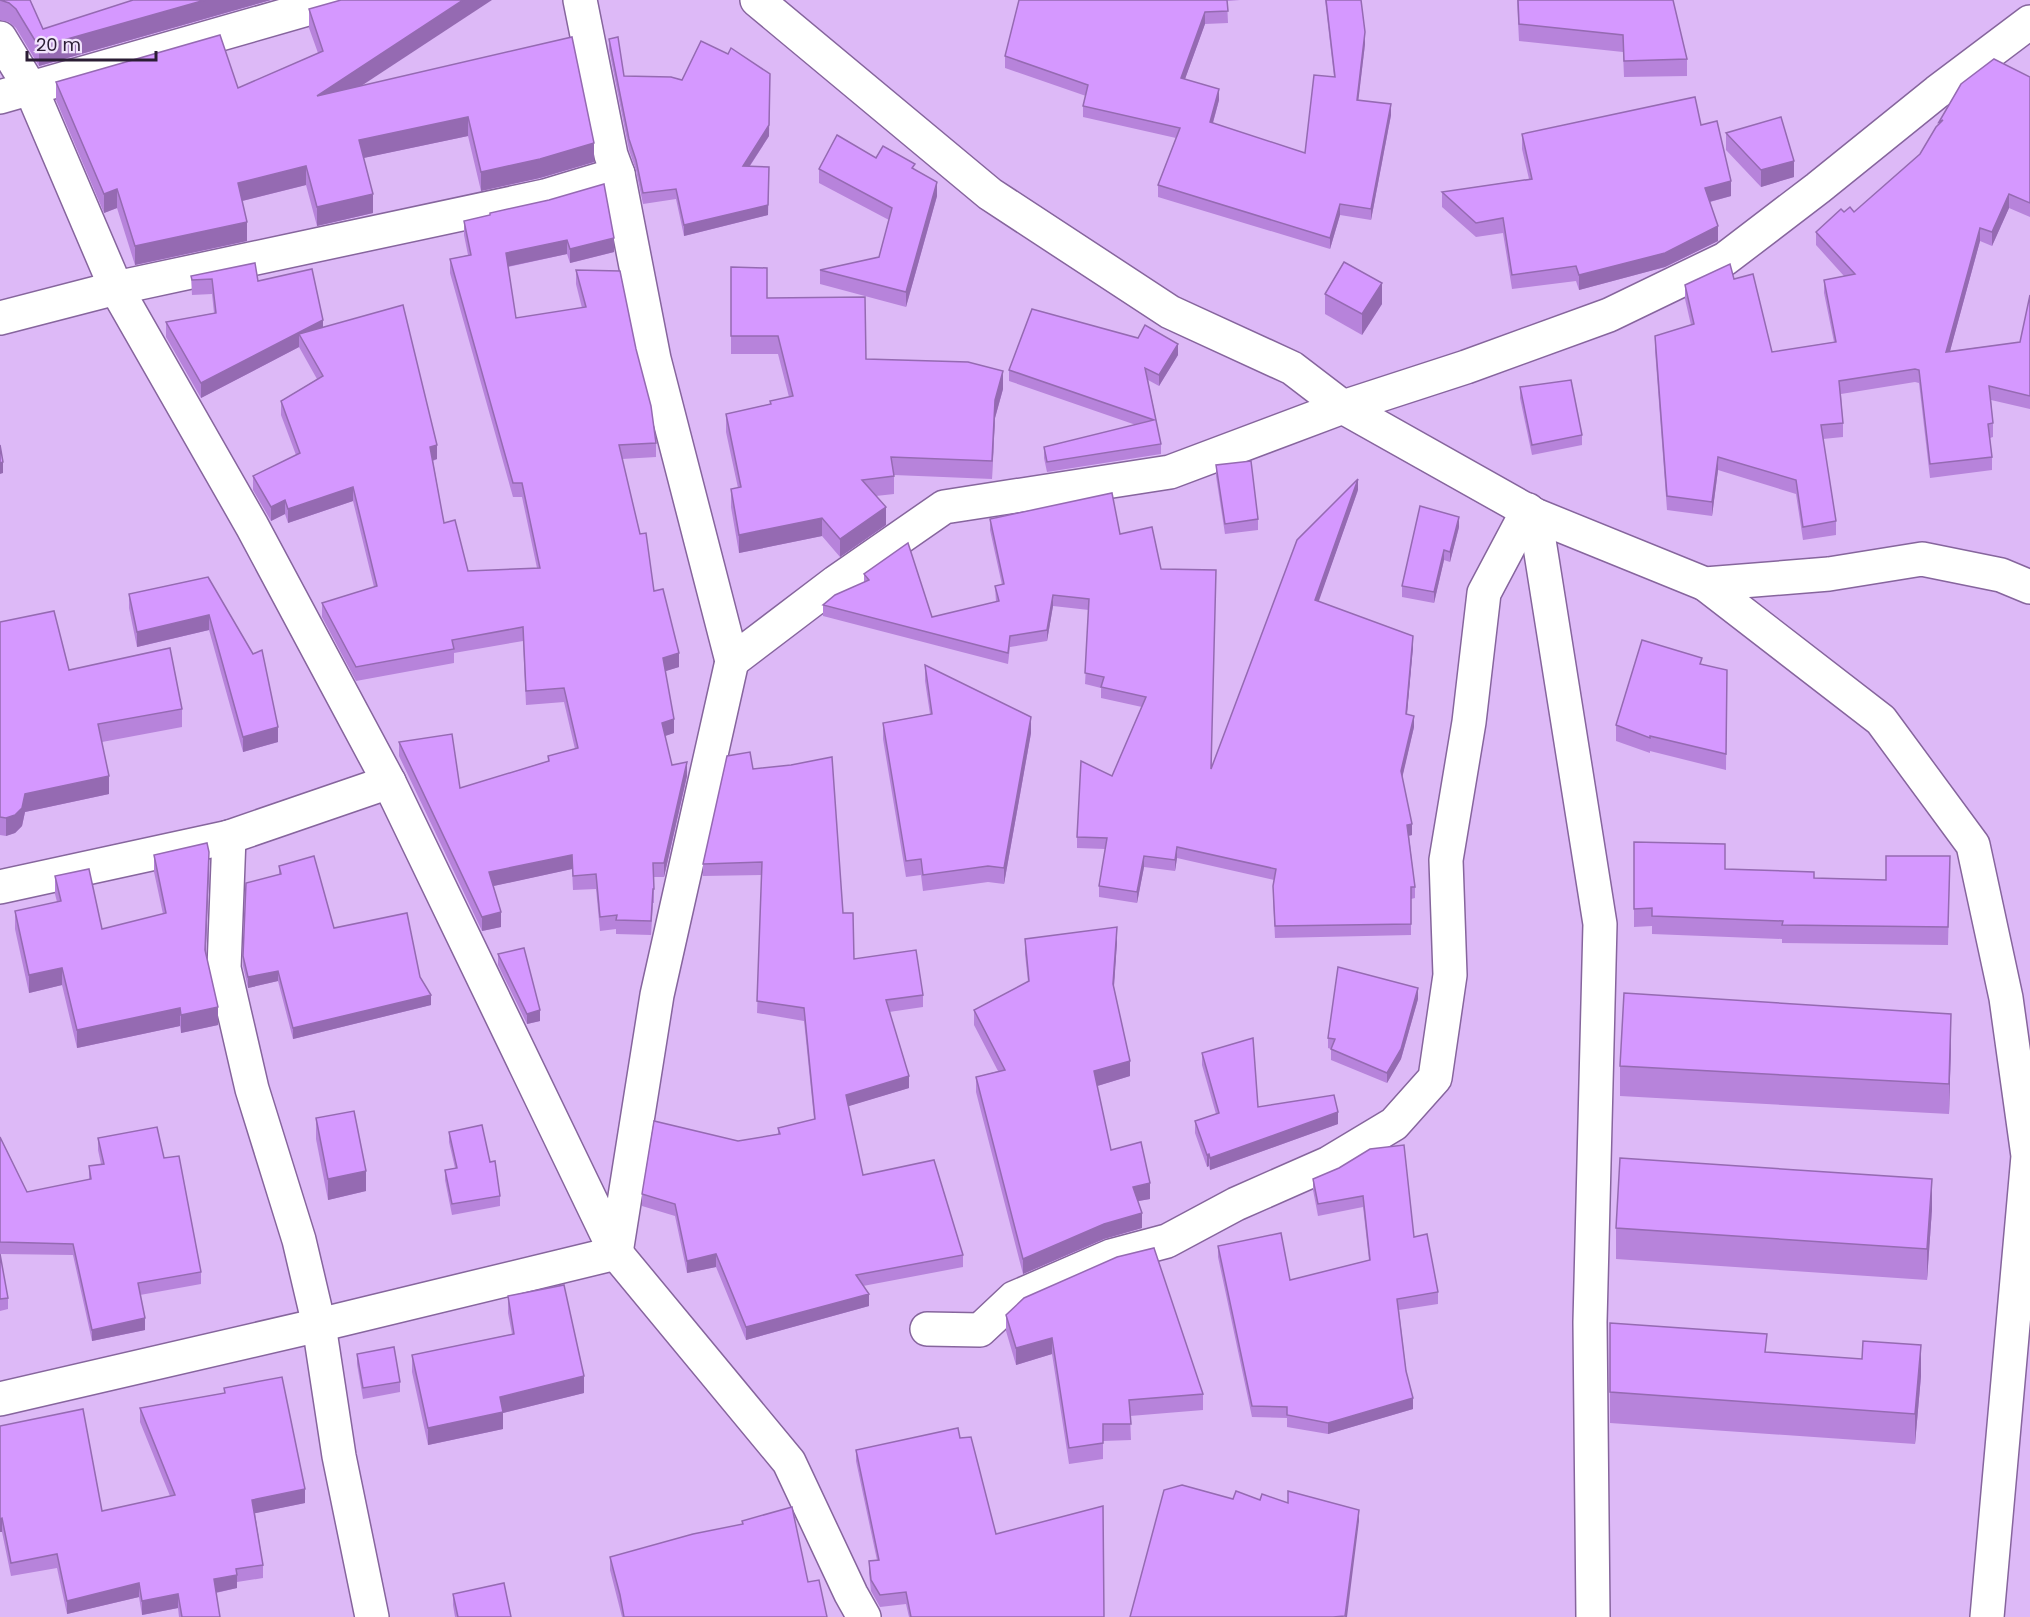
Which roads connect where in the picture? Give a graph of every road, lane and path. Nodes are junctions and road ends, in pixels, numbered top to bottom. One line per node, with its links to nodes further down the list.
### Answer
1 (339, 0): 6 (street)
2 (580, 0): 7 (street)
3 (757, 0): 10 (street)
4 (2030, 22): 10 (street)
5 (0, 39): 6 (street)
6 (15, 93): 8 (street)
7 (618, 174): 8 (street); 14 (street)
8 (116, 288): 9 (street); 15 (street)
9 (0, 318)
10 (1343, 408): 11 (street); 14 (street)
11 (1531, 513): 12 (street); 20 (street); 24 (street)
12 (1705, 584): 13 (street); 25 (street)
13 (2030, 587)
14 (732, 661): 18 (street)
15 (389, 782): 16 (street); 18 (street)
16 (229, 837): 17 (street); 19 (street)
17 (0, 887)
18 (616, 1253): 19 (street); 23 (street)
19 (319, 1325): 21 (street); 22 (street)
20 (927, 1329)
21 (0, 1399)
22 (372, 1617)
23 (864, 1617)
24 (1593, 1617)
25 (1987, 1617)

